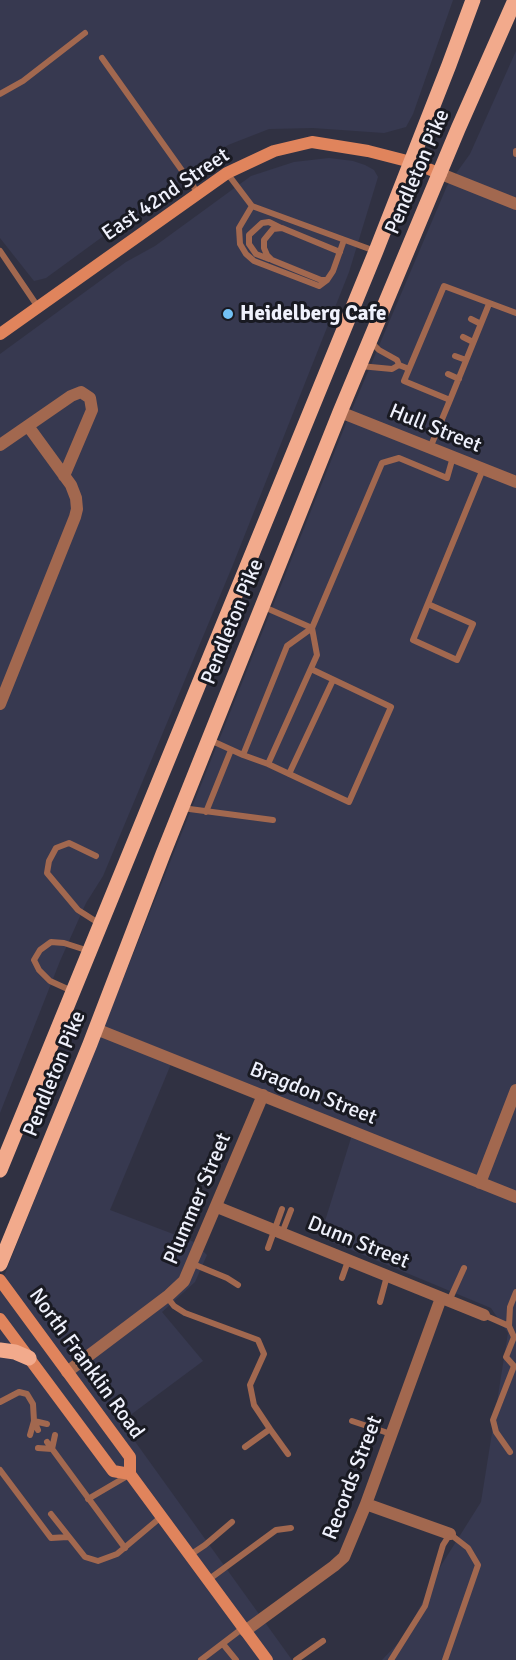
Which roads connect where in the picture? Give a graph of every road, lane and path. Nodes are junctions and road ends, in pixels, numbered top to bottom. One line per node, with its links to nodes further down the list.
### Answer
1 (473, 0): 6 (main road, Pendleton Pike)
2 (516, 0): 8 (main road, Pendleton Pike)
3 (85, 33): 5 (lane)
4 (102, 58): 9 (lane)
5 (0, 94)
6 (411, 162): 7 (main road, East 42nd Street); 8 (main road, East 42nd Street); 15 (main road, Pendleton Pike)
7 (227, 173): 9 (main road, East 42nd Street); 11 (lane)
8 (441, 174): 10 (street); 26 (main road, Pendleton Pike)
9 (198, 193): 20 (main road, East 42nd Street)
10 (516, 204)
11 (252, 206): 13 (lane); 18 (lane)
12 (282, 228): 16 (lane); 17 (lane); 17 (lane)
13 (344, 240): 15 (lane); 16 (lane)
14 (0, 251): 20 (lane)
15 (376, 251): 59 (main road, Pendleton Pike)
16 (340, 252): 18 (lane)
17 (272, 260): 18 (lane)
18 (327, 280)
19 (489, 304): 21 (lane); 23 (lane); 32 (lane)
20 (38, 307): 24 (main road, East 42nd Street)
21 (516, 313)
22 (471, 320): 23 (lane)
23 (481, 324): 27 (lane)
24 (0, 334)
25 (463, 337): 27 (lane)
26 (370, 341): 30 (lane); 31 (main road, Pendleton Pike)
27 (473, 342): 29 (lane)
28 (455, 356): 29 (lane)
29 (466, 360): 34 (lane)
30 (399, 365): 31 (lane); 32 (lane)
31 (359, 366): 36 (main road, Pendleton Pike)
32 (409, 369): 35 (lane)
33 (448, 374): 34 (lane)
34 (459, 379): 35 (lane)
35 (450, 400): 39 (lane)
36 (340, 412): 39 (street, Hull Street); 45 (main road, Pendleton Pike)
37 (28, 426): 38 (street); 42 (street); 42 (street)
38 (0, 445)
39 (430, 448): 40 (street, Hull Street)
40 (453, 457): 41 (street, Hull Street); 46 (lane)
41 (483, 469): 43 (street, Hull Street); 44 (lane)
42 (64, 476): 49 (street)
43 (516, 482)
44 (428, 604): 44 (lane)
45 (262, 606): 46 (lane); 50 (main road, Pendleton Pike)
46 (312, 628): 47 (lane); 52 (lane)
47 (310, 669): 48 (lane); 53 (lane)
48 (333, 680): 54 (lane); 54 (lane)
49 (0, 704)
50 (209, 740): 51 (lane); 55 (main road, Pendleton Pike)
51 (231, 750): 52 (lane); 56 (lane)
52 (243, 755): 53 (lane)
53 (268, 764): 54 (lane)
54 (290, 774)
55 (181, 808): 56 (lane); 62 (main road, Pendleton Pike)
56 (206, 812): 57 (lane)
57 (273, 820)
58 (96, 856): 59 (lane)
59 (100, 924): 60 (main road, Pendleton Pike)
60 (89, 951): 61 (main road, Pendleton Pike); 61 (lane)
61 (73, 991): 65 (main road, Pendleton Pike)
62 (96, 1029): 64 (street, Bragdon Street); 74 (main road, Pendleton Pike)
63 (516, 1090): 66 (street)
64 (263, 1095): 66 (street, Bragdon Street); 68 (street, Plummer Street)
65 (0, 1170)
66 (480, 1183): 67 (street, Bragdon Street)
67 (516, 1197)
68 (217, 1207): 71 (street, Dunn Street); 75 (street, Plummer Street)
69 (282, 1209): 71 (lane)
70 (291, 1210): 71 (lane)
71 (278, 1232): 72 (lane); 73 (street, Dunn Street)
72 (268, 1248)
73 (348, 1260): 77 (street, Dunn Street); 78 (lane)
74 (0, 1264)
75 (193, 1264): 80 (lane); 82 (street, Plummer Street)
76 (464, 1268): 83 (lane)
77 (387, 1276): 83 (street, Dunn Street); 84 (lane)
78 (342, 1278)
79 (0, 1280): 90 (main road, North Franklin Road)
80 (238, 1285)
81 (516, 1292): 87 (lane)
82 (167, 1297): 90 (street, Plummer Street); 95 (lane)
83 (445, 1299): 85 (street, Dunn Street); 97 (street, Records Street)
84 (380, 1302)
85 (484, 1315): 87 (lane)
86 (0, 1319): 89 (main road, North Franklin Road)
87 (509, 1326): 104 (lane)
88 (0, 1350): 89 (main road)
89 (29, 1358): 107 (main road, North Franklin Road)
90 (67, 1372): 107 (main road, North Franklin Road)
91 (0, 1402): 92 (lane)
92 (34, 1421): 94 (lane); 96 (lane); 98 (lane)
93 (352, 1421): 97 (lane)
94 (47, 1424)
95 (270, 1429): 101 (lane); 105 (lane)
96 (38, 1430)
97 (391, 1434): 109 (street, Records Street)
98 (30, 1435)
99 (56, 1436): 103 (lane)
100 (47, 1442): 103 (lane)
101 (244, 1447)
102 (38, 1448): 103 (lane)
103 (52, 1449): 108 (lane)
104 (510, 1452)
105 (288, 1454)
106 (0, 1470): 115 (lane)
107 (130, 1474): 108 (lane); 111 (main road, North Franklin Road)
108 (88, 1499): 116 (lane)
109 (366, 1504): 114 (street); 119 (street, Records Street)
110 (51, 1514): 115 (lane)
111 (161, 1517): 116 (lane); 117 (main road, North Franklin Road)
112 (232, 1522): 117 (lane)
113 (291, 1528): 118 (lane)
114 (450, 1534): 126 (lane); 127 (lane)
115 (68, 1537): 116 (lane)
116 (125, 1548)
117 (189, 1555): 118 (main road, North Franklin Road)
118 (208, 1580): 119 (main road, North Franklin Road)
119 (244, 1630): 121 (lane); 124 (main road, North Franklin Road)
120 (323, 1641): 125 (lane)
121 (223, 1644): 122 (lane); 123 (lane)
122 (201, 1660)
123 (236, 1660)
124 (267, 1660)
125 (296, 1660)
126 (392, 1660)
127 (446, 1660)

